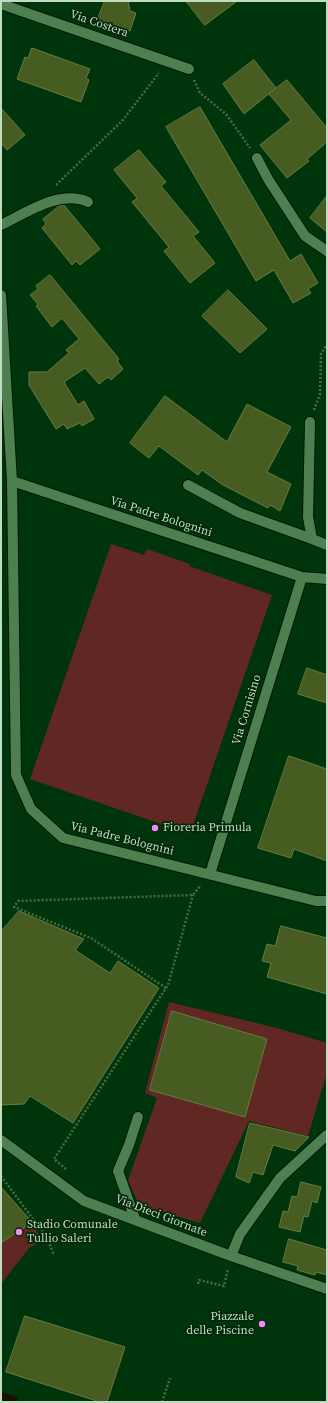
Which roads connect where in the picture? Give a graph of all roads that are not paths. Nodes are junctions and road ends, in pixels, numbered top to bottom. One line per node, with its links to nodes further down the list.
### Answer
1 (1, 4): 2 (street, Via Costera)
2 (189, 69)
3 (257, 158): 6 (street)
4 (88, 202): 5 (street)
5 (1, 225)
6 (327, 252)
7 (1, 295): 8 (street, Via Padre Bolognini)
8 (4, 407): 10 (street, Via Padre Bolognini)
9 (310, 422): 12 (street)
10 (12, 481): 14 (street, Via Padre Bolognini); 16 (street, Via Padre Bolognini)
11 (188, 485): 12 (street)
12 (312, 540): 13 (street)
13 (327, 545)
14 (302, 577): 15 (street); 16 (street, Via Cornisino)
15 (327, 579)
16 (210, 874): 17 (street, Via Padre Bolognini)
17 (327, 901)
18 (138, 1117): 21 (street)
19 (327, 1135): 22 (street)
20 (1, 1140): 21 (street, Via Dieci Giornate)
21 (135, 1220): 22 (street, Via Dieci Giornate)
22 (231, 1256): 23 (street, Via Dieci Giornate)
23 (327, 1289)

